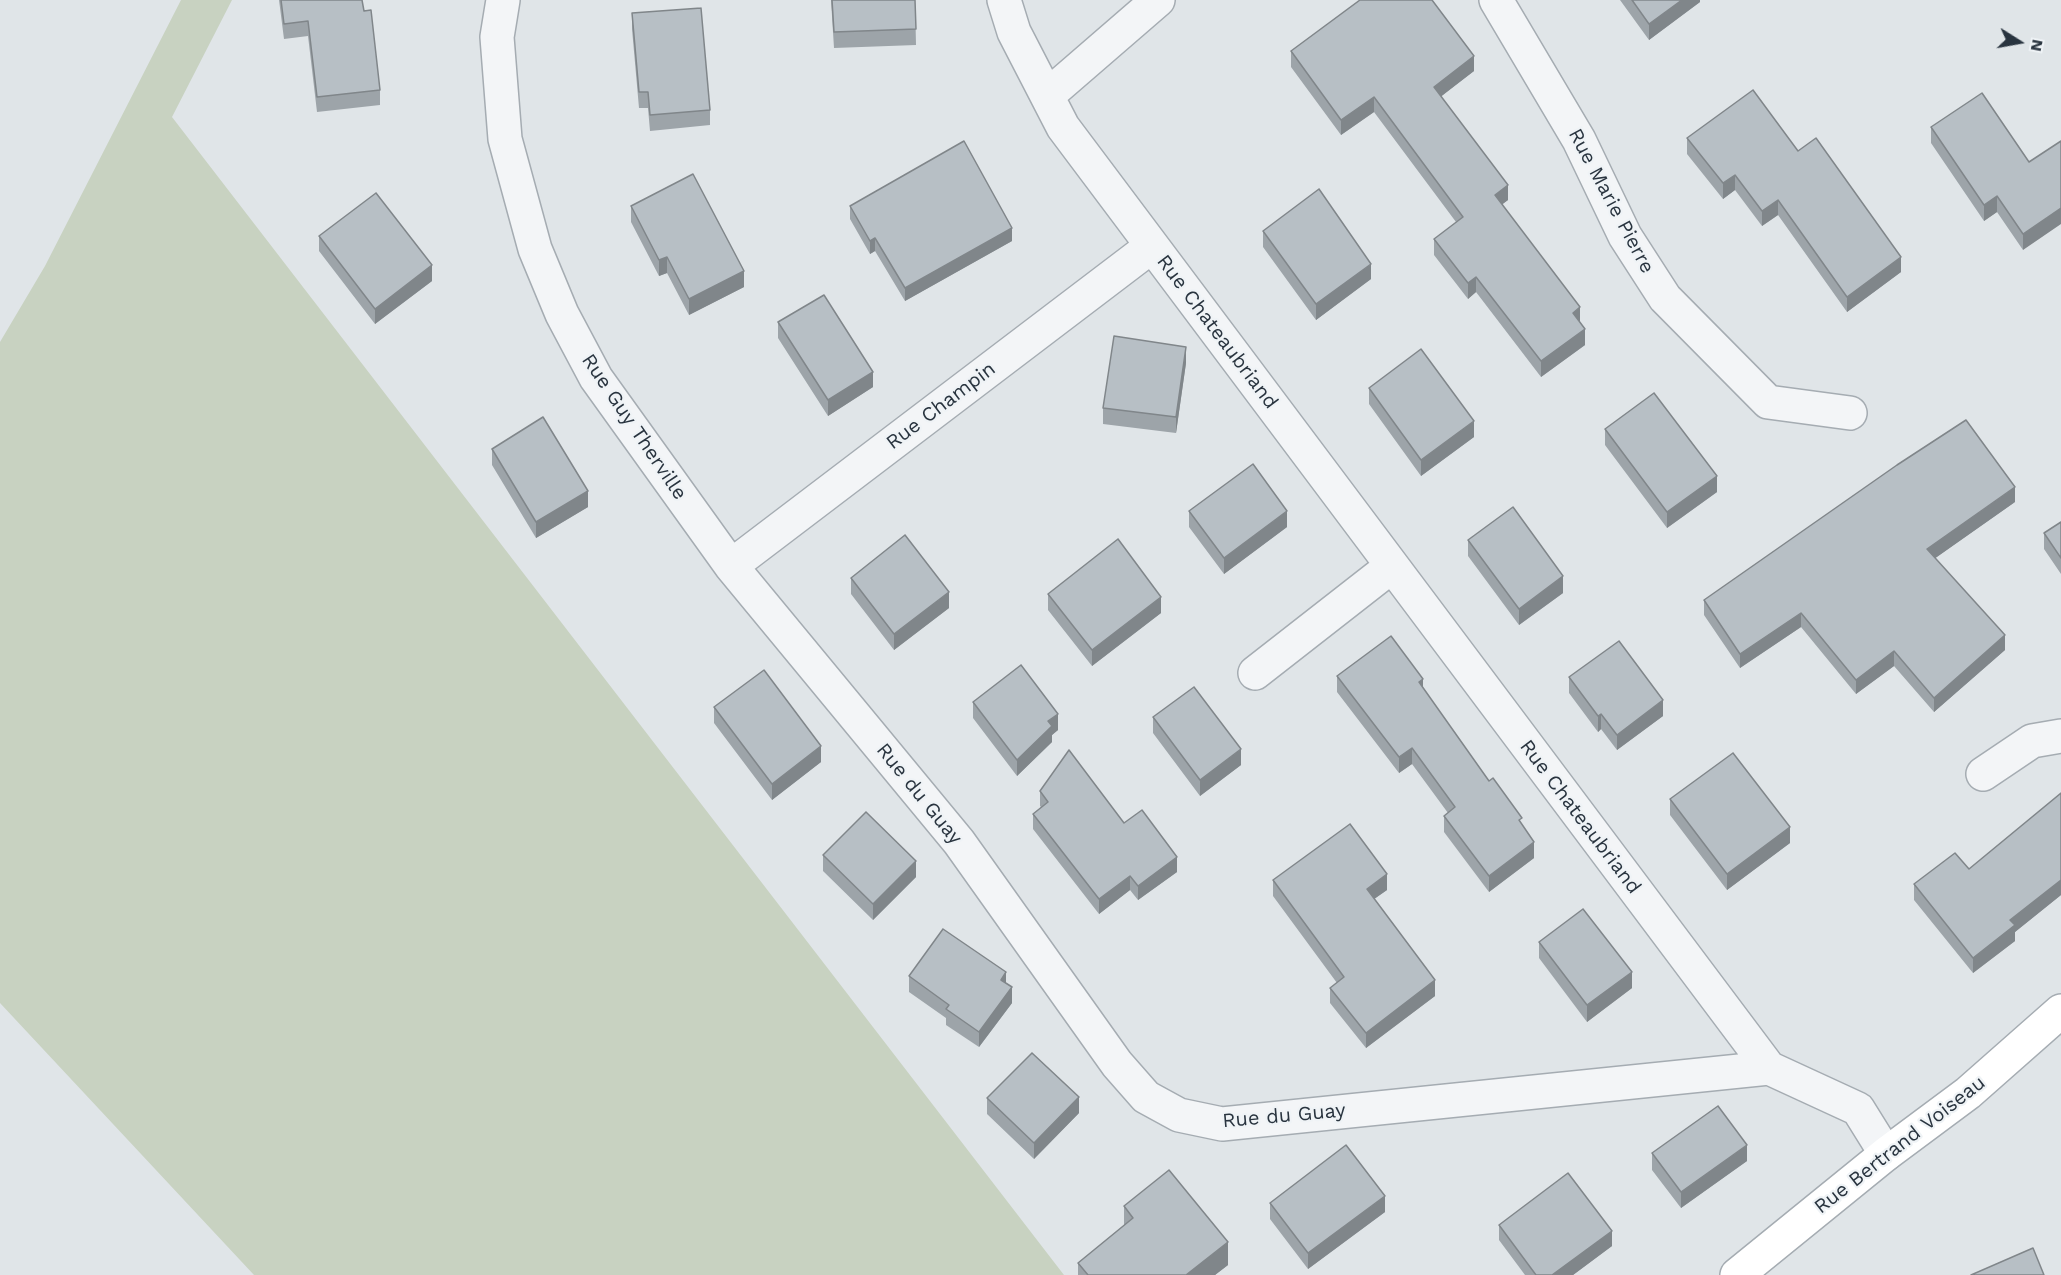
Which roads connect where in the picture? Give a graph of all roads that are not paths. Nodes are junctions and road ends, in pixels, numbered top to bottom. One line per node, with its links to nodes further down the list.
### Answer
1 (503, 0): 8 (street, Rue Guy Therville)
2 (1004, 0): 5 (street)
3 (1158, 0): 5 (street)
4 (1496, 0): 7 (street, Rue Marie Pierre)
5 (1047, 96): 6 (street, Rue Chateaubriand)
6 (1152, 246): 8 (street, Rue Champin); 9 (street, Rue Chateaubriand)
7 (1850, 413)
8 (730, 566): 14 (street, Rue du Guay)
9 (1392, 566): 10 (street); 14 (street, Rue Chateaubriand)
10 (1255, 673)
11 (2061, 736): 12 (street)
12 (1983, 774)
13 (2061, 1011): 15 (street, Rue Bertrand Voiseau)
14 (1769, 1068): 15 (street)
15 (1886, 1154): 16 (street, Rue Bertrand Voiseau)
16 (1737, 1275)

